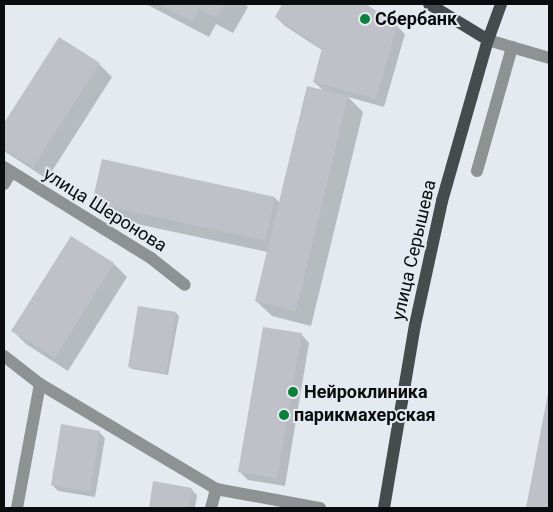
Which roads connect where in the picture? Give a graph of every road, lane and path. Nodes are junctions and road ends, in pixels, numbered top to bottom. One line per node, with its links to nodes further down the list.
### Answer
1 (429, 4): 3 (main road)
2 (501, 4): 3 (main road, улица Серышева)
3 (488, 40): 4 (street); 16 (main road, улица Серышева)
4 (512, 47): 5 (street); 7 (street)
5 (549, 58)
6 (7, 170): 8 (street); 9 (street, улица Шеронова)
7 (477, 171)
8 (4, 184)
9 (185, 285)
10 (4, 356): 11 (street)
11 (40, 384): 12 (street); 13 (street)
12 (216, 489): 14 (street); 15 (street)
13 (17, 508)
14 (212, 508)
15 (320, 508)
16 (384, 508)

